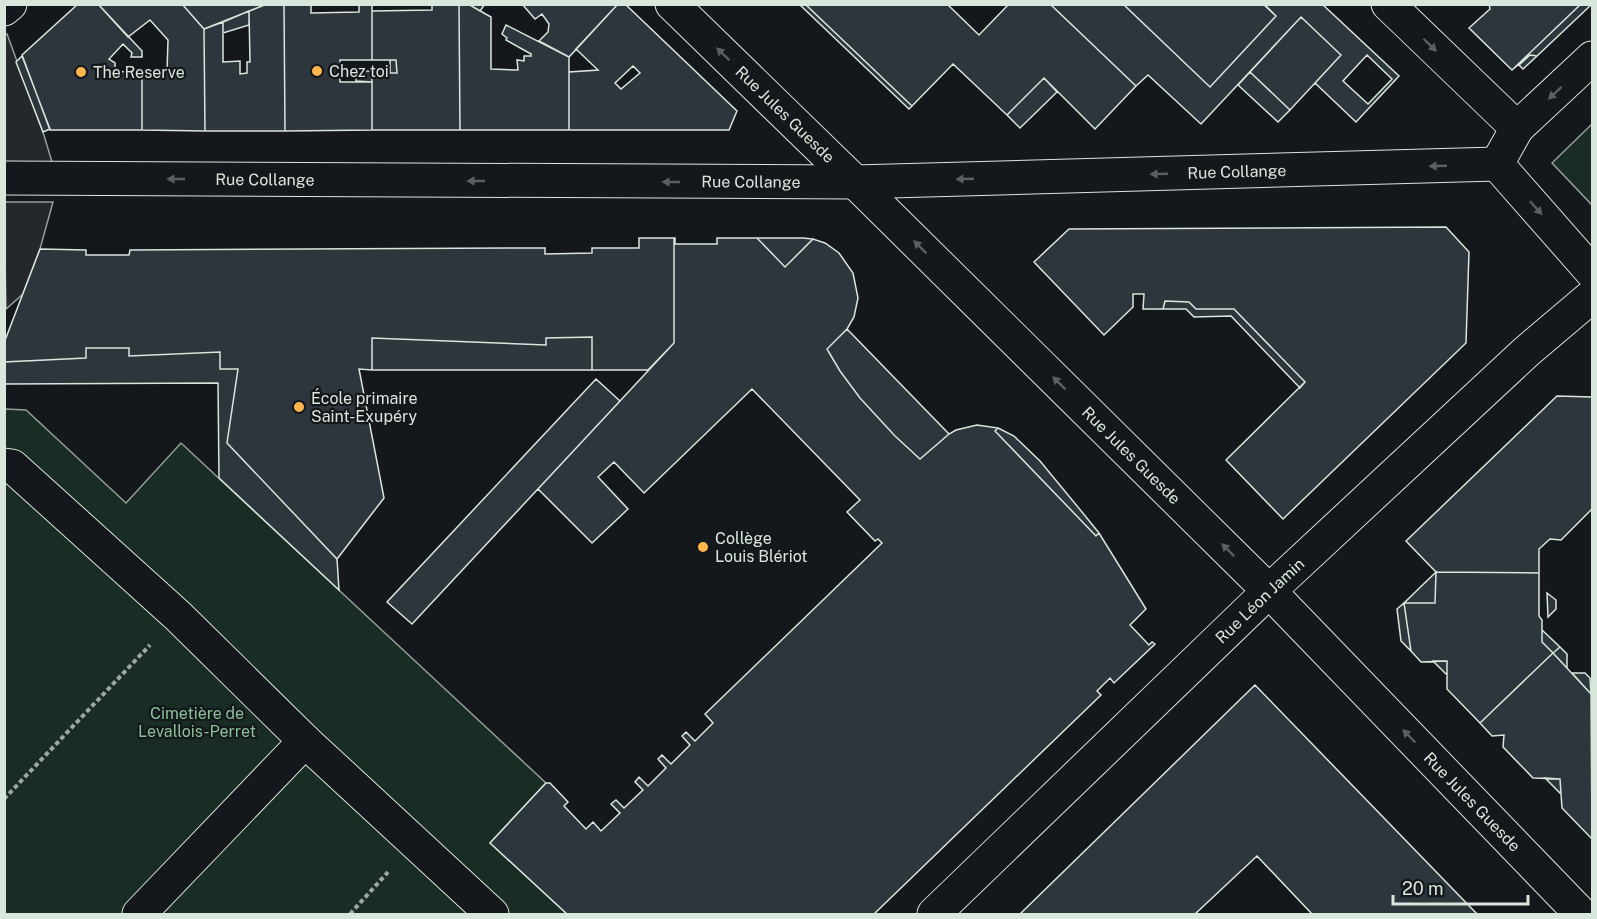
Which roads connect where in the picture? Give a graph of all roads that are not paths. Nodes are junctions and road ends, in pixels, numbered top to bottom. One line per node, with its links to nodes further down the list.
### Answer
1 (10, 4): 4 (street)
2 (672, 4): 9 (street, Rue Jules Guesde, one-way to 2)
3 (1388, 4): 6 (street, one-way to 6)
4 (4, 9)
5 (1593, 58): 6 (street, one-way to 6)
6 (1517, 128): 7 (street)
7 (1497, 164): 9 (street, Rue Collange, one-way to 9); 10 (street, one-way to 10)
8 (4, 178): 9 (street, Rue Collange, one-way to 8)
9 (855, 182): 13 (street, Rue Jules Guesde, one-way to 9)
10 (1593, 272)
11 (1593, 296): 13 (street, Rue Léon Jamin)
12 (4, 465): 14 (street)
13 (1269, 591): 17 (street, Rue Léon Jamin); 18 (street, Rue Jules Guesde, one-way to 13)
14 (305, 741): 15 (street); 16 (street)
15 (139, 915)
16 (492, 915)
17 (934, 915)
18 (1581, 915)

